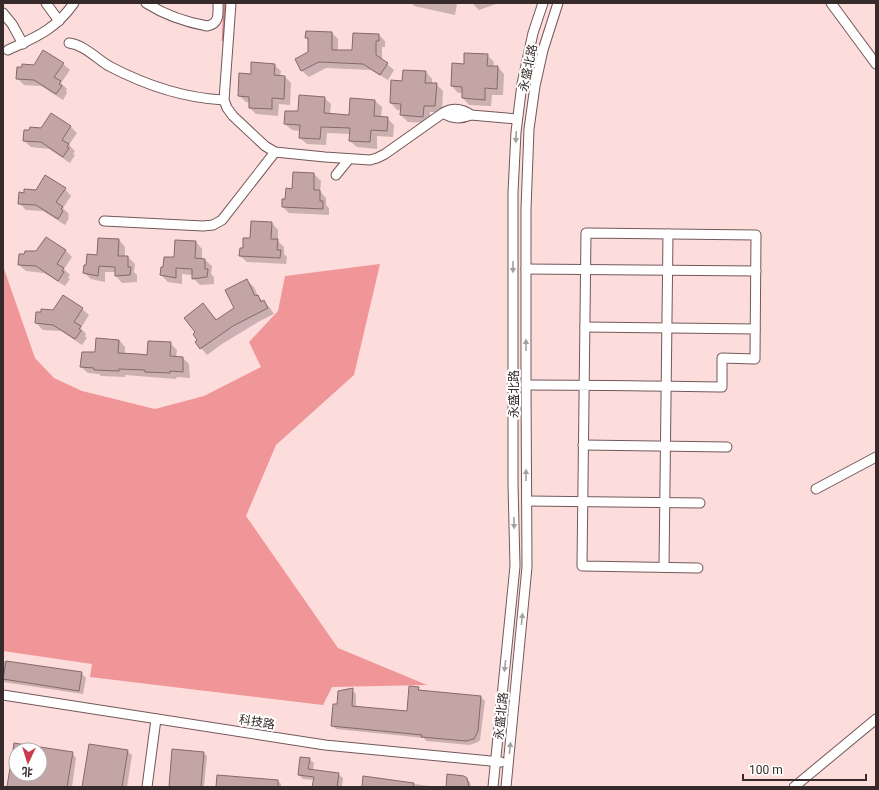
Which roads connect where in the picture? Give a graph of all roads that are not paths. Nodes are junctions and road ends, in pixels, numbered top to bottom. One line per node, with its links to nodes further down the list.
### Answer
1 (46, 3): 10 (street)
2 (74, 3): 10 (street)
3 (146, 3): 4 (street)
4 (218, 3)
5 (231, 3): 15 (street)
6 (543, 3): 16 (street, 永盛北路)
7 (558, 3): 22 (street, 永盛北路)
8 (831, 3): 14 (street)
9 (3, 13): 12 (street)
10 (59, 21): 12 (street)
11 (69, 43): 15 (street)
12 (23, 44): 13 (street)
13 (8, 50)
14 (876, 64)
15 (224, 100): 17 (street)
16 (517, 120): 18 (street); 46 (street, 永盛北路, one-way to 46)
17 (276, 152): 18 (street); 20 (street)
18 (349, 159): 19 (street)
19 (336, 175)
20 (104, 221)
21 (668, 234): 23 (street); 24 (street); 25 (street)
22 (526, 268): 23 (street); 29 (street, 永盛北路, one-way to 22)
23 (585, 269): 24 (street); 26 (street)
24 (668, 270): 25 (street); 27 (street)
25 (756, 271): 28 (street)
26 (585, 327): 27 (street); 30 (street)
27 (667, 328): 28 (street); 31 (street)
28 (755, 329): 31 (street)
29 (526, 384): 30 (street); 37 (street, 永盛北路, one-way to 29)
30 (584, 385): 31 (street); 32 (street)
31 (666, 386): 33 (street)
32 (583, 445): 33 (street); 38 (street)
33 (666, 446): 34 (street); 39 (street)
34 (727, 447)
35 (876, 457): 36 (street)
36 (816, 489)
37 (527, 501): 38 (street); 47 (street, 永盛北路, one-way to 37)
38 (583, 501): 39 (street); 41 (street)
39 (665, 502): 40 (street); 41 (street)
40 (700, 503)
41 (664, 567): 42 (street)
42 (698, 568)
43 (3, 695): 44 (street, 科技路)
44 (156, 719): 46 (street, 科技路); 48 (street)
45 (876, 720): 51 (street)
46 (496, 761): 47 (street, 科技路); 49 (street, 永盛北路)
47 (508, 763): 50 (street, 永盛北路)
48 (147, 787)
49 (493, 787)
50 (506, 787)
51 (794, 787)

